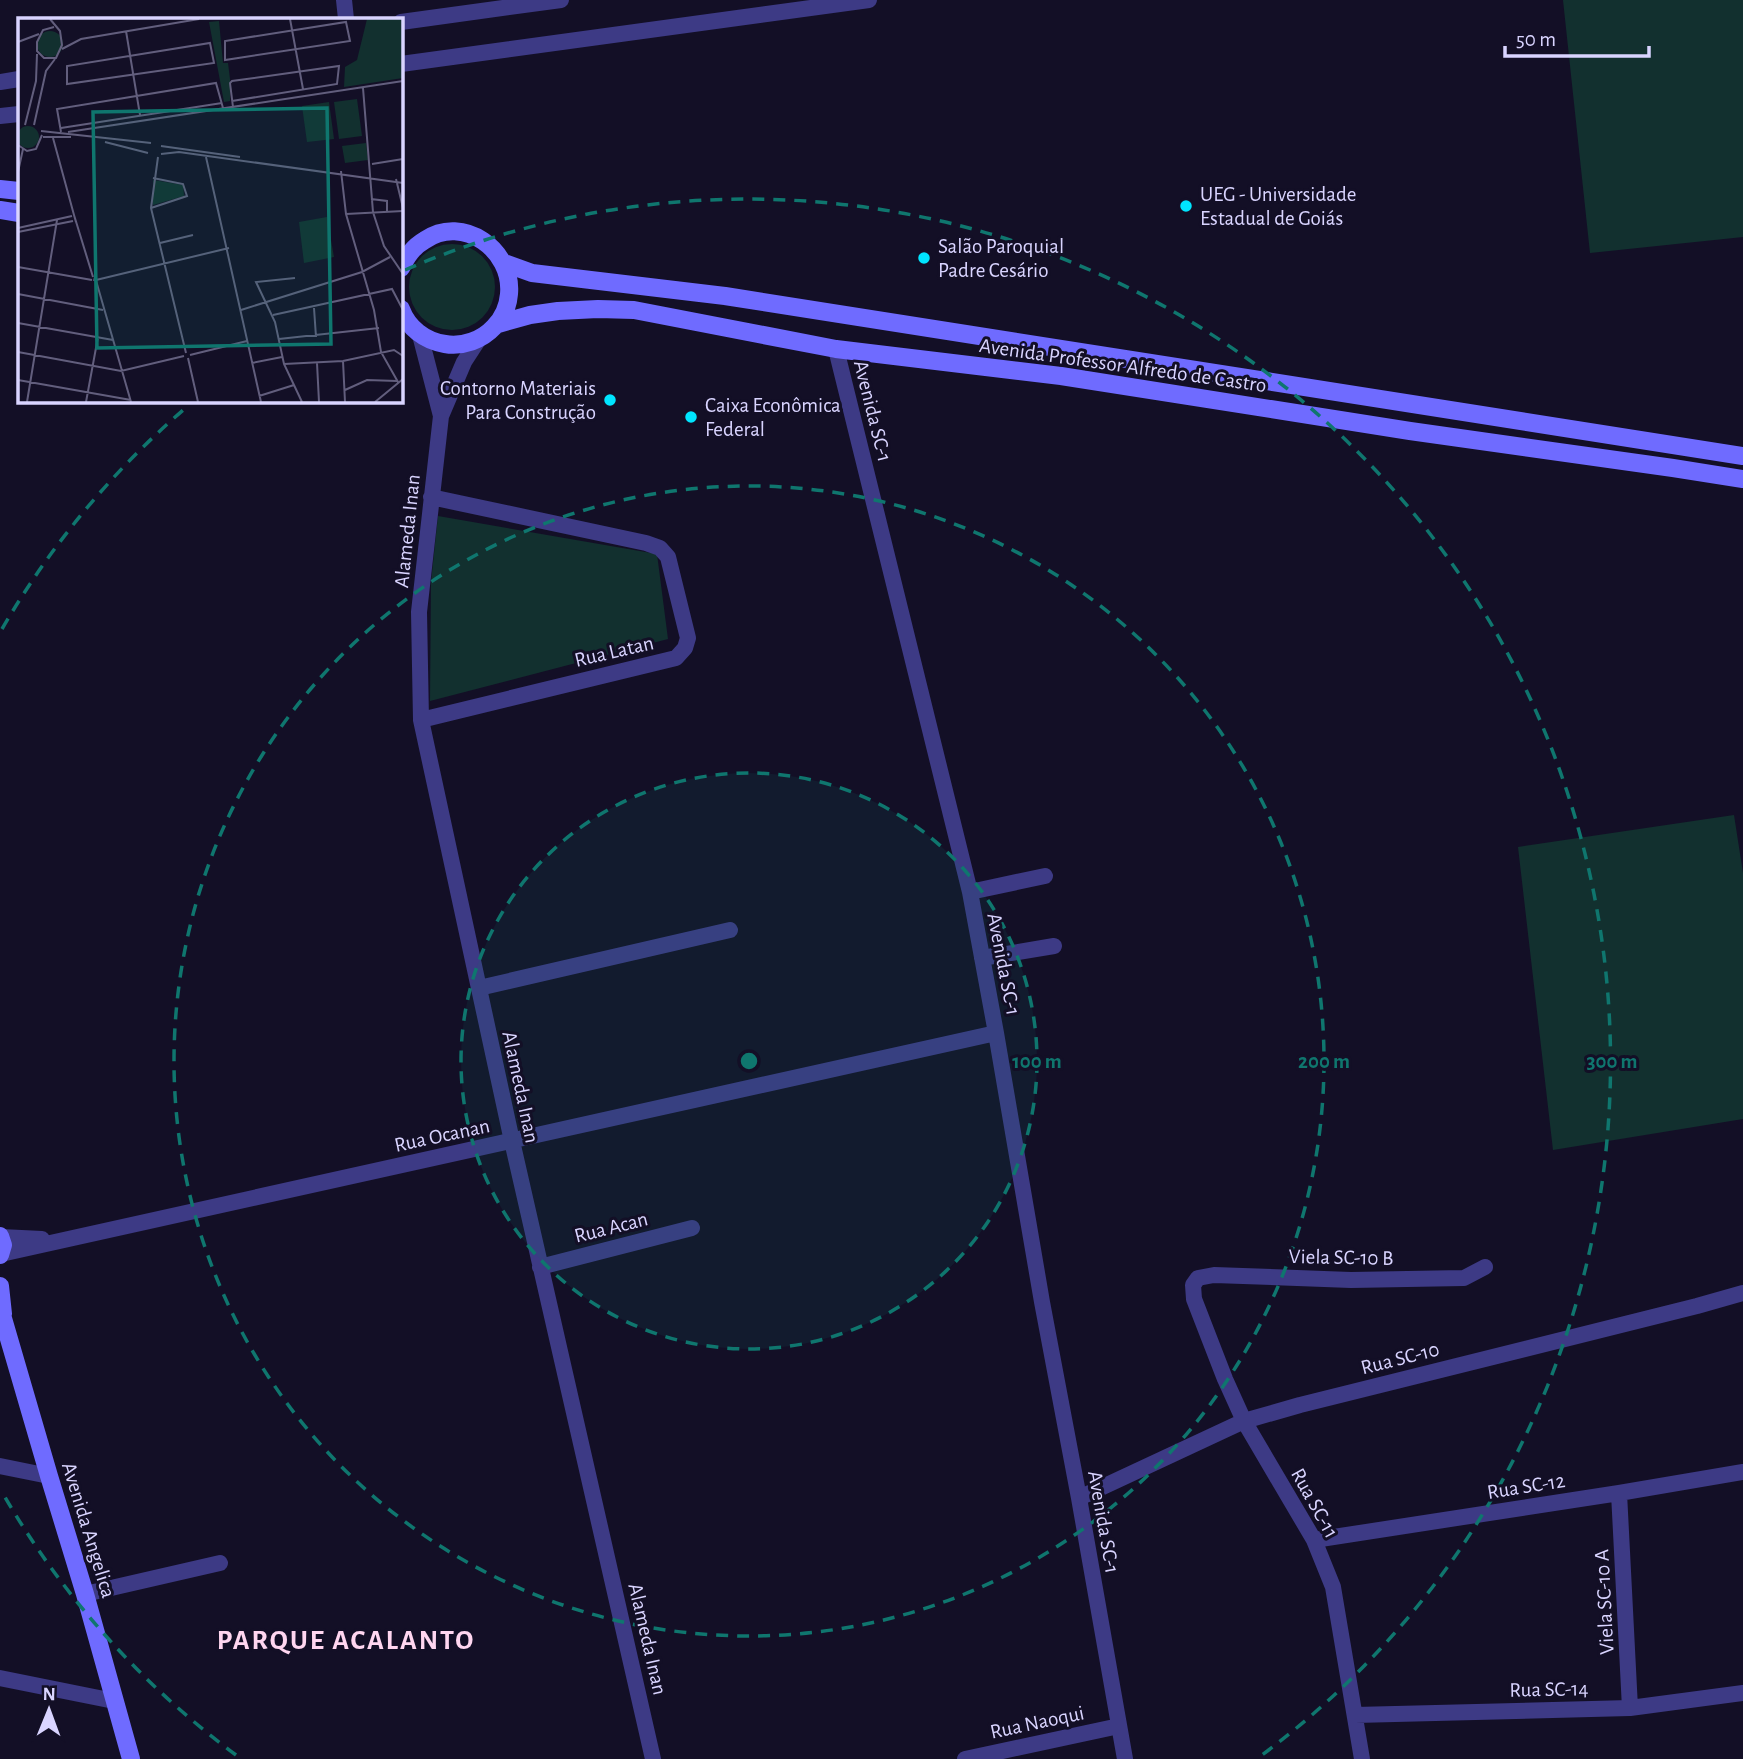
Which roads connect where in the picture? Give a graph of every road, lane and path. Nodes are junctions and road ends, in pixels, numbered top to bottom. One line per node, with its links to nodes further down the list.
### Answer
1 (344, 0): 4 (street)
2 (561, 0): 5 (street)
3 (869, 0): 6 (street)
4 (346, 18)
5 (402, 22)
6 (402, 64)
7 (18, 79): 8 (street)
8 (0, 82)
9 (18, 114): 10 (street)
10 (0, 117)
11 (0, 189): 12 (main road)
12 (18, 191)
13 (0, 210): 14 (main road)
14 (18, 213)
15 (426, 238): 16 (main road); 17 (main road); 18 (main road)
16 (402, 244)
17 (504, 263): 20 (main road); 25 (main road, Avenida Professor Alfredo de Castro)
18 (402, 266)
19 (402, 313): 21 (main road)
20 (498, 324): 22 (main road); 23 (main road, Avenida Professor Alfredo de Castro)
21 (420, 335): 22 (main road); 24 (street, Alameda Inan)
22 (479, 339): 24 (street, Alameda Inan)
23 (836, 349): 26 (main road, Avenida Professor Alfredo de Castro); 30 (street, Avenida SC-1)
24 (441, 415): 27 (street, Alameda Inan)
25 (1743, 456)
26 (1743, 479)
27 (431, 498): 28 (street, Alameda Inan); 28 (street, Rua Latan)
28 (421, 720): 34 (street, Alameda Inan)
29 (1045, 876): 30 (street)
30 (970, 892): 33 (street, Avenida SC-1)
31 (730, 930): 34 (street)
32 (1054, 946): 33 (street)
33 (982, 958): 35 (street, Avenida SC-1)
34 (479, 988): 36 (street, Alameda Inan)
35 (996, 1033): 36 (street, Rua Ocanan); 50 (street, Avenida SC-1)
36 (512, 1141): 38 (street, Rua Ocanan); 39 (street, Alameda Inan)
37 (692, 1228): 39 (street, Rua Acan)
38 (0, 1245)
39 (540, 1267): 61 (street, Alameda Inan)
40 (1485, 1268): 41 (street, Viela SC-10 B)
41 (1195, 1281): 45 (street, Rua SC-11)
42 (0, 1286): 44 (main road, Avenida Angelica)
43 (1743, 1293): 45 (street, Rua SC-10)
44 (1, 1311): 48 (main road, Avenida Angelica)
45 (1244, 1421): 50 (street, Rua SC-10); 51 (street, Rua SC-11)
46 (0, 1466): 48 (street)
47 (1743, 1472): 49 (street, Rua SC-12)
48 (49, 1476): 53 (main road, Avenida Angelica)
49 (1619, 1493): 51 (street, Rua SC-12); 57 (street, Viela SC-10 A)
50 (1079, 1498): 59 (street, Avenida SC-1)
51 (1314, 1540): 58 (street, Rua SC-11)
52 (220, 1563): 53 (street)
53 (85, 1594): 56 (main road, Avenida Angelica)
54 (1, 1683): 56 (street)
55 (1743, 1693): 57 (street, Rua SC-14)
56 (114, 1701): 60 (main road, Avenida Angelica)
57 (1630, 1708): 58 (street, Rua SC-14)
58 (1355, 1715): 64 (street, Rua SC-11)
59 (1119, 1726): 62 (street, Rua Naoqui); 63 (street, Avenida SC-1)
60 (131, 1759)
61 (653, 1759)
62 (965, 1759)
63 (1125, 1759)
64 (1362, 1759)

